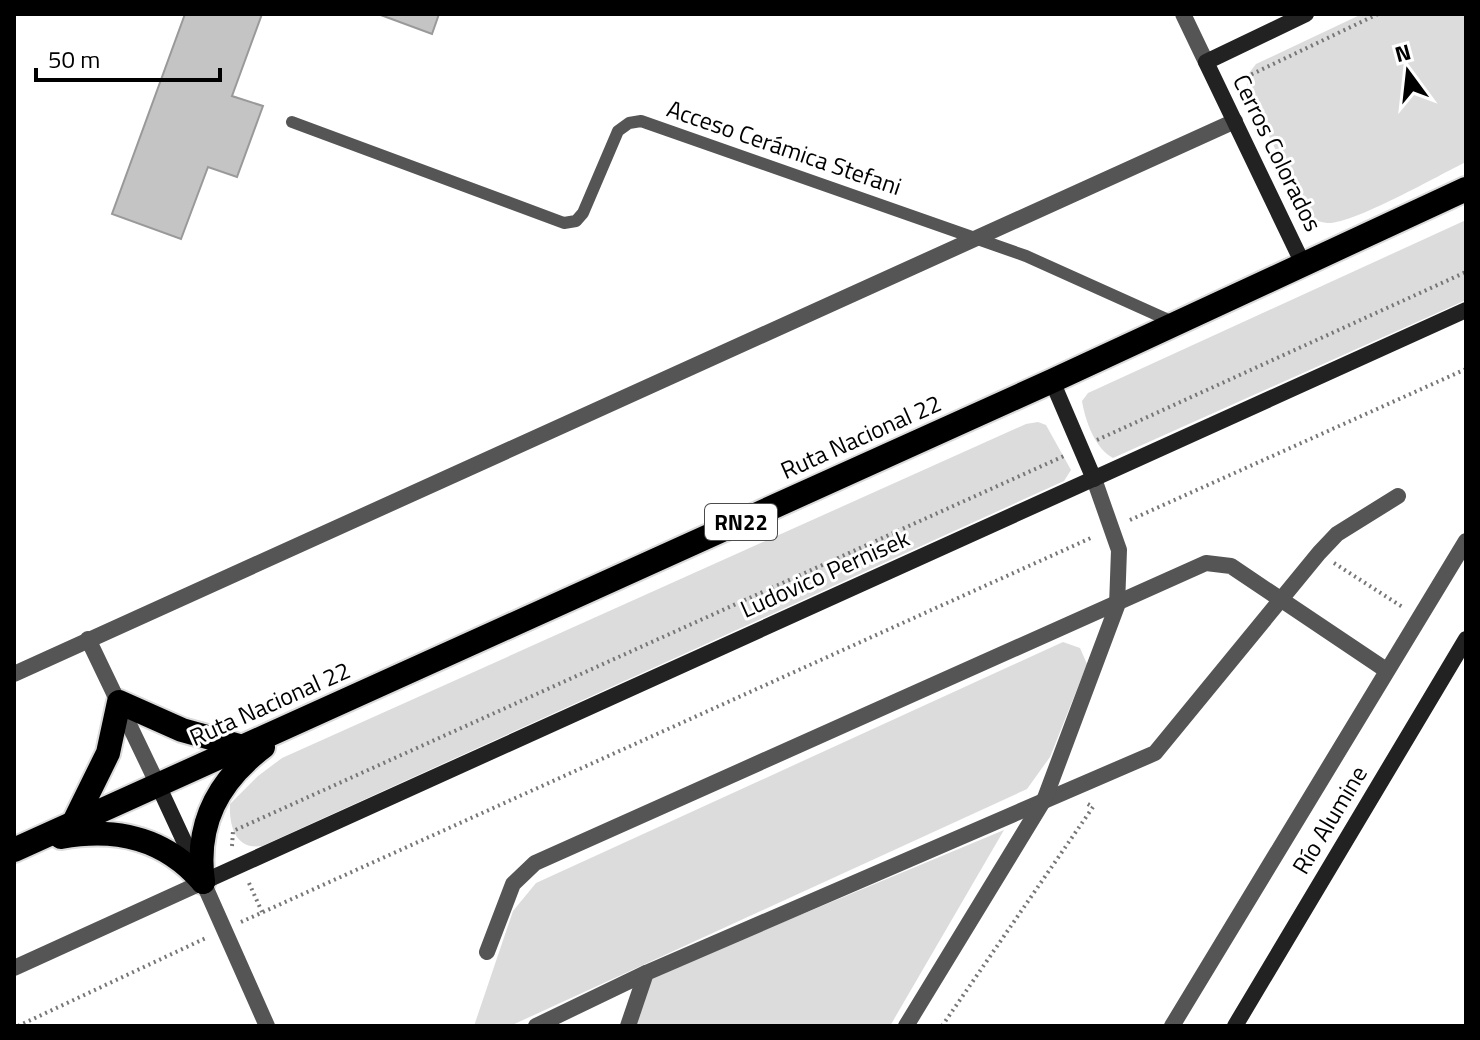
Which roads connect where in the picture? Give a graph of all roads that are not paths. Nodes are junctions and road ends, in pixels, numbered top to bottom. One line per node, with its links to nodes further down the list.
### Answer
1 (1183, 14): 3 (street)
2 (1306, 14): 3 (street)
3 (1206, 62): 4 (street, Cerros Colorados)
4 (1235, 121): 7 (street); 8 (street, Cerros Colorados)
5 (292, 122): 7 (lane, Acceso Cerámica Stefani)
6 (1466, 189): 8 (highway, Ruta Nacional 22 / RN22)
7 (978, 239): 10 (lane, Acceso Cerámica Stefani); 17 (street)
8 (1304, 266): 10 (highway, Ruta Nacional 22 / RN22)
9 (1466, 310): 12 (street, Ludovico Pernisek)
10 (1176, 324): 11 (highway, Ruta Nacional 22 / RN22)
11 (1052, 381): 12 (street); 22 (highway, Ruta Nacional 22 / RN22)
12 (1094, 479): 16 (street); 28 (street, Ludovico Pernisek)
13 (1398, 496): 15 (street)
14 (1466, 541): 19 (street)
15 (1279, 601): 16 (street); 19 (street); 25 (street)
16 (1117, 606): 25 (street); 29 (street)
17 (88, 639): 20 (street); 21 (street)
18 (1466, 639): 37 (street, Río Alumine)
19 (1386, 670): 36 (street)
20 (14, 674)
21 (119, 702): 23 (highway); 24 (street); 26 (highway)
22 (291, 725): 23 (highway, Ruta Nacional 22 / RN22); 28 (highway)
23 (243, 747): 24 (highway, Ruta Nacional 22 / RN22)
24 (158, 785): 26 (highway, Ruta Nacional 22 / RN22); 28 (street)
25 (1045, 798): 31 (street); 35 (street)
26 (73, 824): 27 (highway, Ruta Nacional 22 / RN22)
27 (21, 847): 28 (highway)
28 (203, 882): 30 (street, Ludovico Pernisek); 32 (street)
29 (487, 952)
30 (14, 968)
31 (646, 973): 33 (street); 34 (street)
32 (267, 1026)
33 (536, 1026)
34 (628, 1026)
35 (906, 1026)
36 (1172, 1026)
37 (1235, 1026)

